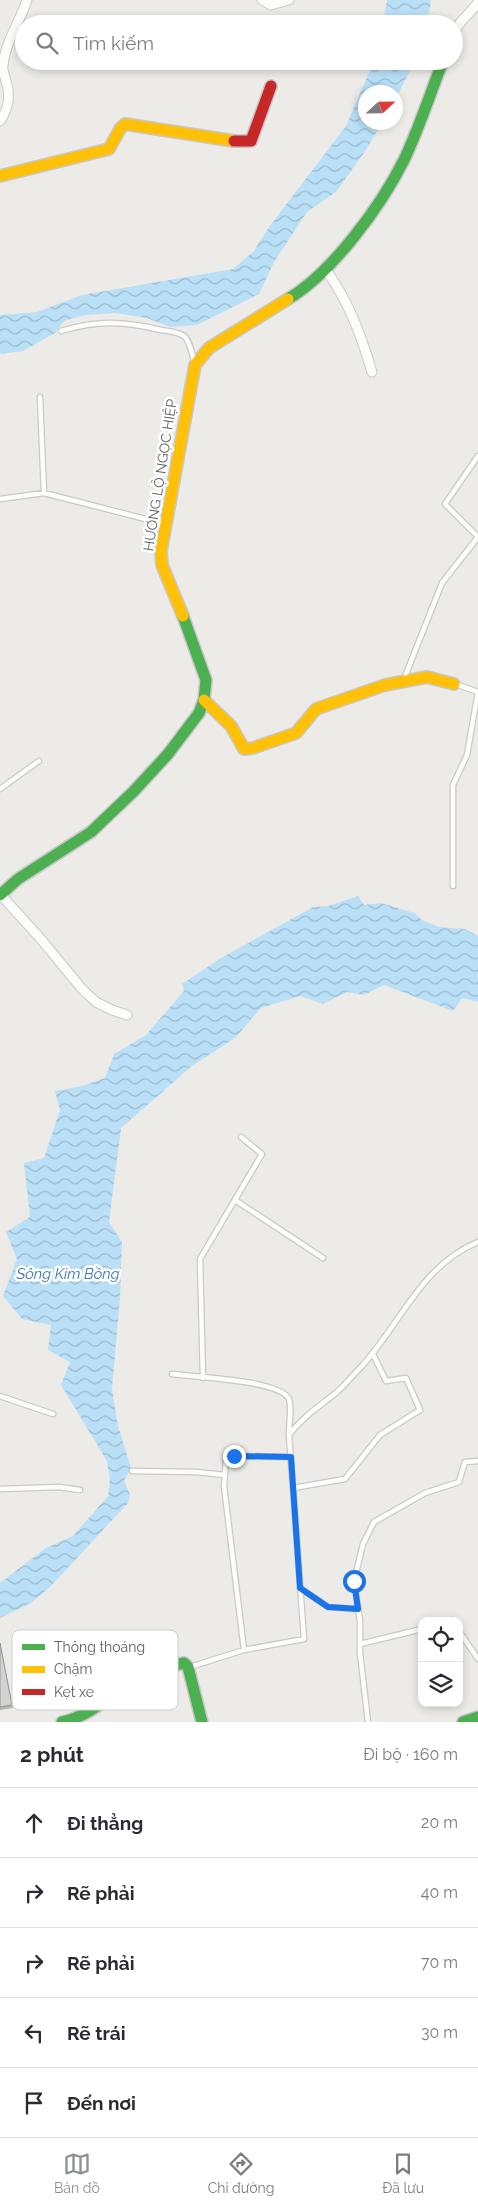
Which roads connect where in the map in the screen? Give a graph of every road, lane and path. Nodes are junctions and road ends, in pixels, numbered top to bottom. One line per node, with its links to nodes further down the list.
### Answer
1 (27, 0): 5 (street)
2 (262, 0): 3 (street)
3 (288, 0)
4 (478, 3): 6 (street)
5 (22, 15)
6 (463, 20)
7 (15, 29): 10 (street)
8 (440, 70): 12 (street)
9 (271, 86): 11 (street)
10 (0, 121)
11 (0, 176)
12 (326, 270): 14 (street); 15 (street)
13 (61, 331): 14 (lane)
14 (195, 365): 20 (street, HƯƠNG LỘ NGỌC HIỆP)
15 (372, 372)
16 (40, 397): 18 (lane)
17 (478, 456): 21 (lane)
18 (44, 493): 19 (lane); 20 (lane)
19 (0, 499)
20 (166, 525): 23 (street, HƯƠNG LỘ NGỌC HIỆP)
21 (404, 680): 22 (street); 23 (street)
22 (454, 684): 26 (lane)
23 (204, 700): 27 (street, HƯƠNG LỘ NGỌC HIỆP)
24 (39, 761): 25 (lane)
25 (0, 788)
26 (452, 886)
27 (0, 895): 28 (street)
28 (127, 1015)
29 (241, 1137): 30 (lane)
30 (235, 1200): 32 (lane); 35 (lane)
31 (478, 1242): 33 (lane)
32 (323, 1258)
33 (373, 1354): 38 (lane); 43 (lane)
34 (172, 1374): 35 (lane)
35 (203, 1378): 38 (lane)
36 (0, 1396): 37 (lane)
37 (53, 1414)
38 (289, 1435): 39 (lane)
39 (291, 1457): 42 (lane); 43 (lane)
40 (478, 1462): 47 (lane)
41 (132, 1471): 42 (lane)
42 (225, 1475): 51 (lane)
43 (293, 1488): 46 (lane)
44 (0, 1489): 45 (lane)
45 (80, 1490)
46 (300, 1588): 47 (lane); 51 (lane)
47 (358, 1609): 50 (lane)
48 (418, 1630): 50 (lane)
49 (463, 1637): 52 (lane)
50 (360, 1644): 59 (lane)
51 (244, 1650): 54 (lane)
52 (478, 1659)
53 (178, 1664): 54 (street)
54 (188, 1668): 58 (street)
55 (91, 1710): 57 (street)
56 (478, 1717): 60 (street)
57 (62, 1722)
58 (202, 1722)
59 (368, 1722)
60 (463, 1722)

